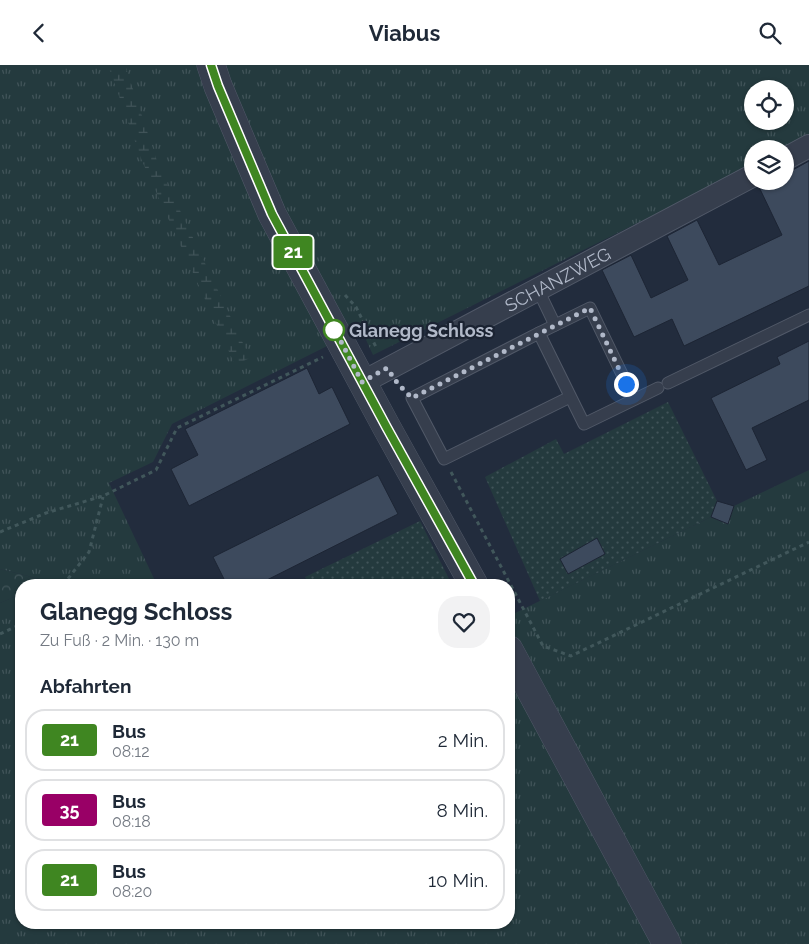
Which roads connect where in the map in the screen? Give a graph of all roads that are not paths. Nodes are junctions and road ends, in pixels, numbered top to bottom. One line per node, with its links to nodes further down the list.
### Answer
1 (211, 65): 9 (street)
2 (809, 146): 3 (street)
3 (794, 154)
4 (744, 180): 9 (street, SCHANZWEG)
5 (542, 298): 7 (lane)
6 (809, 315): 11 (lane)
7 (555, 325): 8 (lane); 11 (lane)
8 (539, 333): 10 (lane); 10 (lane)
9 (362, 382): 12 (street)
10 (570, 397): 11 (lane)
11 (634, 399)
12 (471, 579)
13 (515, 661): 14 (street)
14 (667, 944)

